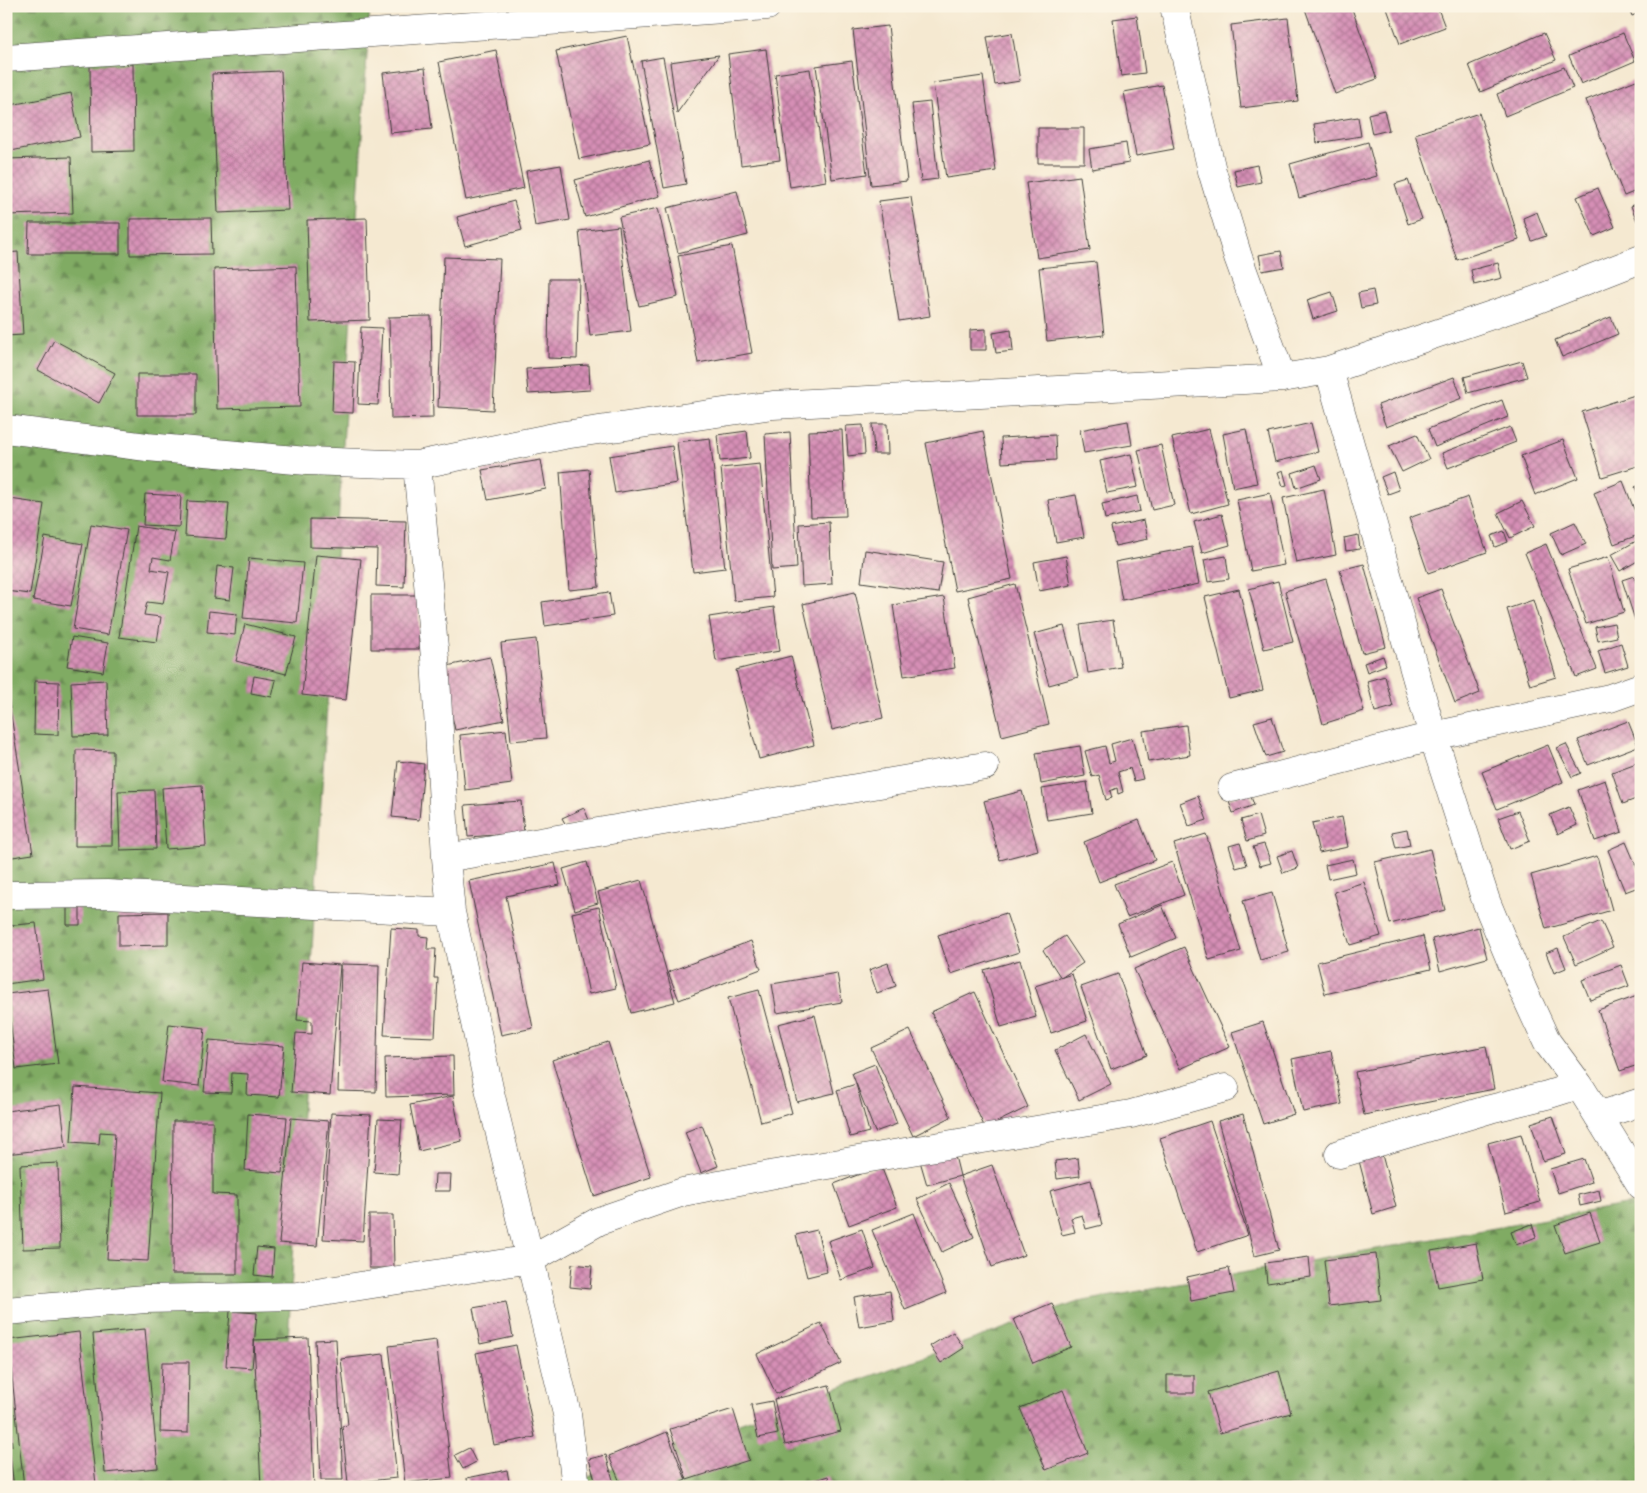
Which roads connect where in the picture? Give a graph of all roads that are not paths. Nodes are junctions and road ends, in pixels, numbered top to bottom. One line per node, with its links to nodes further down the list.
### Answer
1 (767, 6): 3 (street)
2 (1174, 6): 6 (street)
3 (6, 58)
4 (1641, 259): 5 (street)
5 (1329, 370): 6 (street); 10 (street)
6 (1282, 378): 8 (street)
7 (6, 429): 8 (street)
8 (417, 465): 13 (street)
9 (1641, 687): 10 (street)
10 (1433, 736): 12 (street); 16 (street)
11 (985, 766): 13 (street)
12 (1232, 788)
13 (446, 858): 15 (street)
14 (6, 895): 15 (street)
15 (451, 912): 22 (street)
16 (1579, 1085): 19 (street); 20 (street)
17 (1225, 1088): 22 (street)
18 (1641, 1102): 19 (street)
19 (1598, 1116): 21 (street)
20 (1339, 1154)
21 (1641, 1185)
22 (530, 1259): 23 (street); 24 (street)
23 (6, 1311)
24 (576, 1487)

